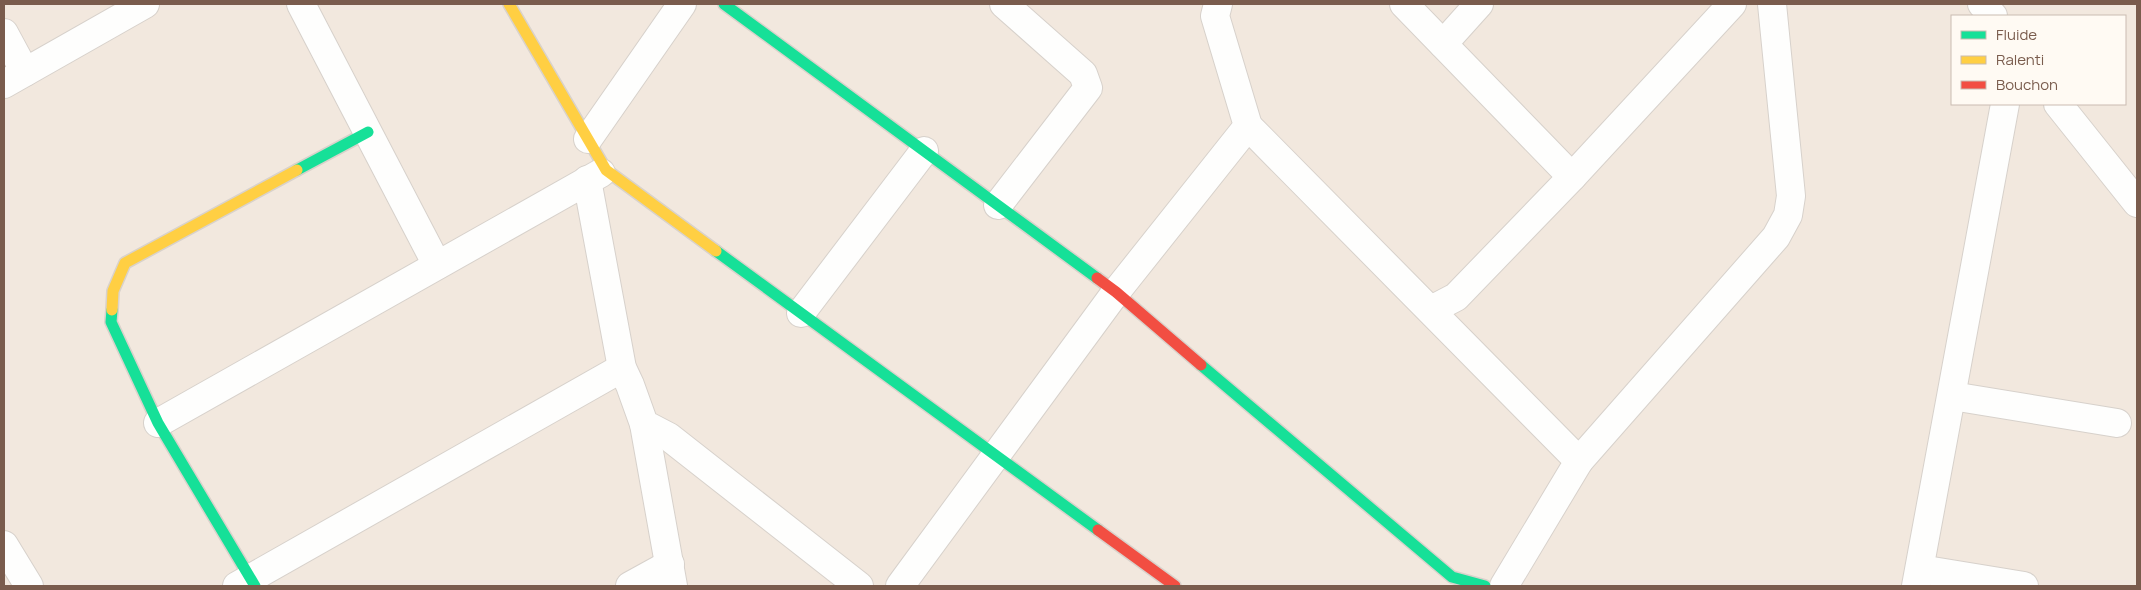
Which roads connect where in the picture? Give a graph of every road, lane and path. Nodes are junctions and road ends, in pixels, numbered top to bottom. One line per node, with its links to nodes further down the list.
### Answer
1 (145, 4): 16 (street)
2 (301, 4): 20 (street)
3 (509, 4): 21 (street)
4 (682, 4): 21 (street)
5 (1004, 4): 26 (street)
6 (1218, 4): 19 (street)
7 (1404, 4): 15 (street)
8 (1478, 4): 15 (street)
9 (1732, 4): 24 (street)
10 (1772, 4): 37 (street)
11 (1982, 4): 13 (street)
12 (729, 5): 22 (street)
13 (1992, 15)
14 (4, 33): 16 (street)
15 (1443, 44): 24 (street)
16 (14, 78)
17 (2005, 105): 32 (street)
18 (2059, 105): 25 (street)
19 (1248, 126): 28 (street); 29 (street)
20 (368, 132): 27 (street); 33 (street)
21 (588, 140): 23 (street)
22 (924, 151): 26 (street); 30 (street)
23 (597, 175): 27 (street); 30 (street); 31 (street)
24 (1572, 178): 29 (street)
25 (2137, 204)
26 (998, 205): 28 (street)
27 (437, 265): 33 (street)
28 (1116, 292): 36 (street); 47 (street)
29 (1430, 310): 37 (street)
30 (801, 313): 36 (street)
31 (622, 368): 35 (street); 41 (street)
32 (1952, 396): 34 (street); 40 (street)
33 (158, 423): 41 (street)
34 (2117, 423)
35 (644, 424): 39 (street); 44 (street)
36 (997, 455): 45 (street); 46 (street)
37 (1579, 461): 48 (street)
38 (4, 545): 42 (street)
39 (671, 575): 43 (street)
40 (1918, 578): 49 (street)
41 (247, 584)
42 (29, 586)
43 (630, 586)
44 (859, 586)
45 (900, 586)
46 (1175, 586)
47 (1485, 586)
48 (1504, 586)
49 (2024, 586)

